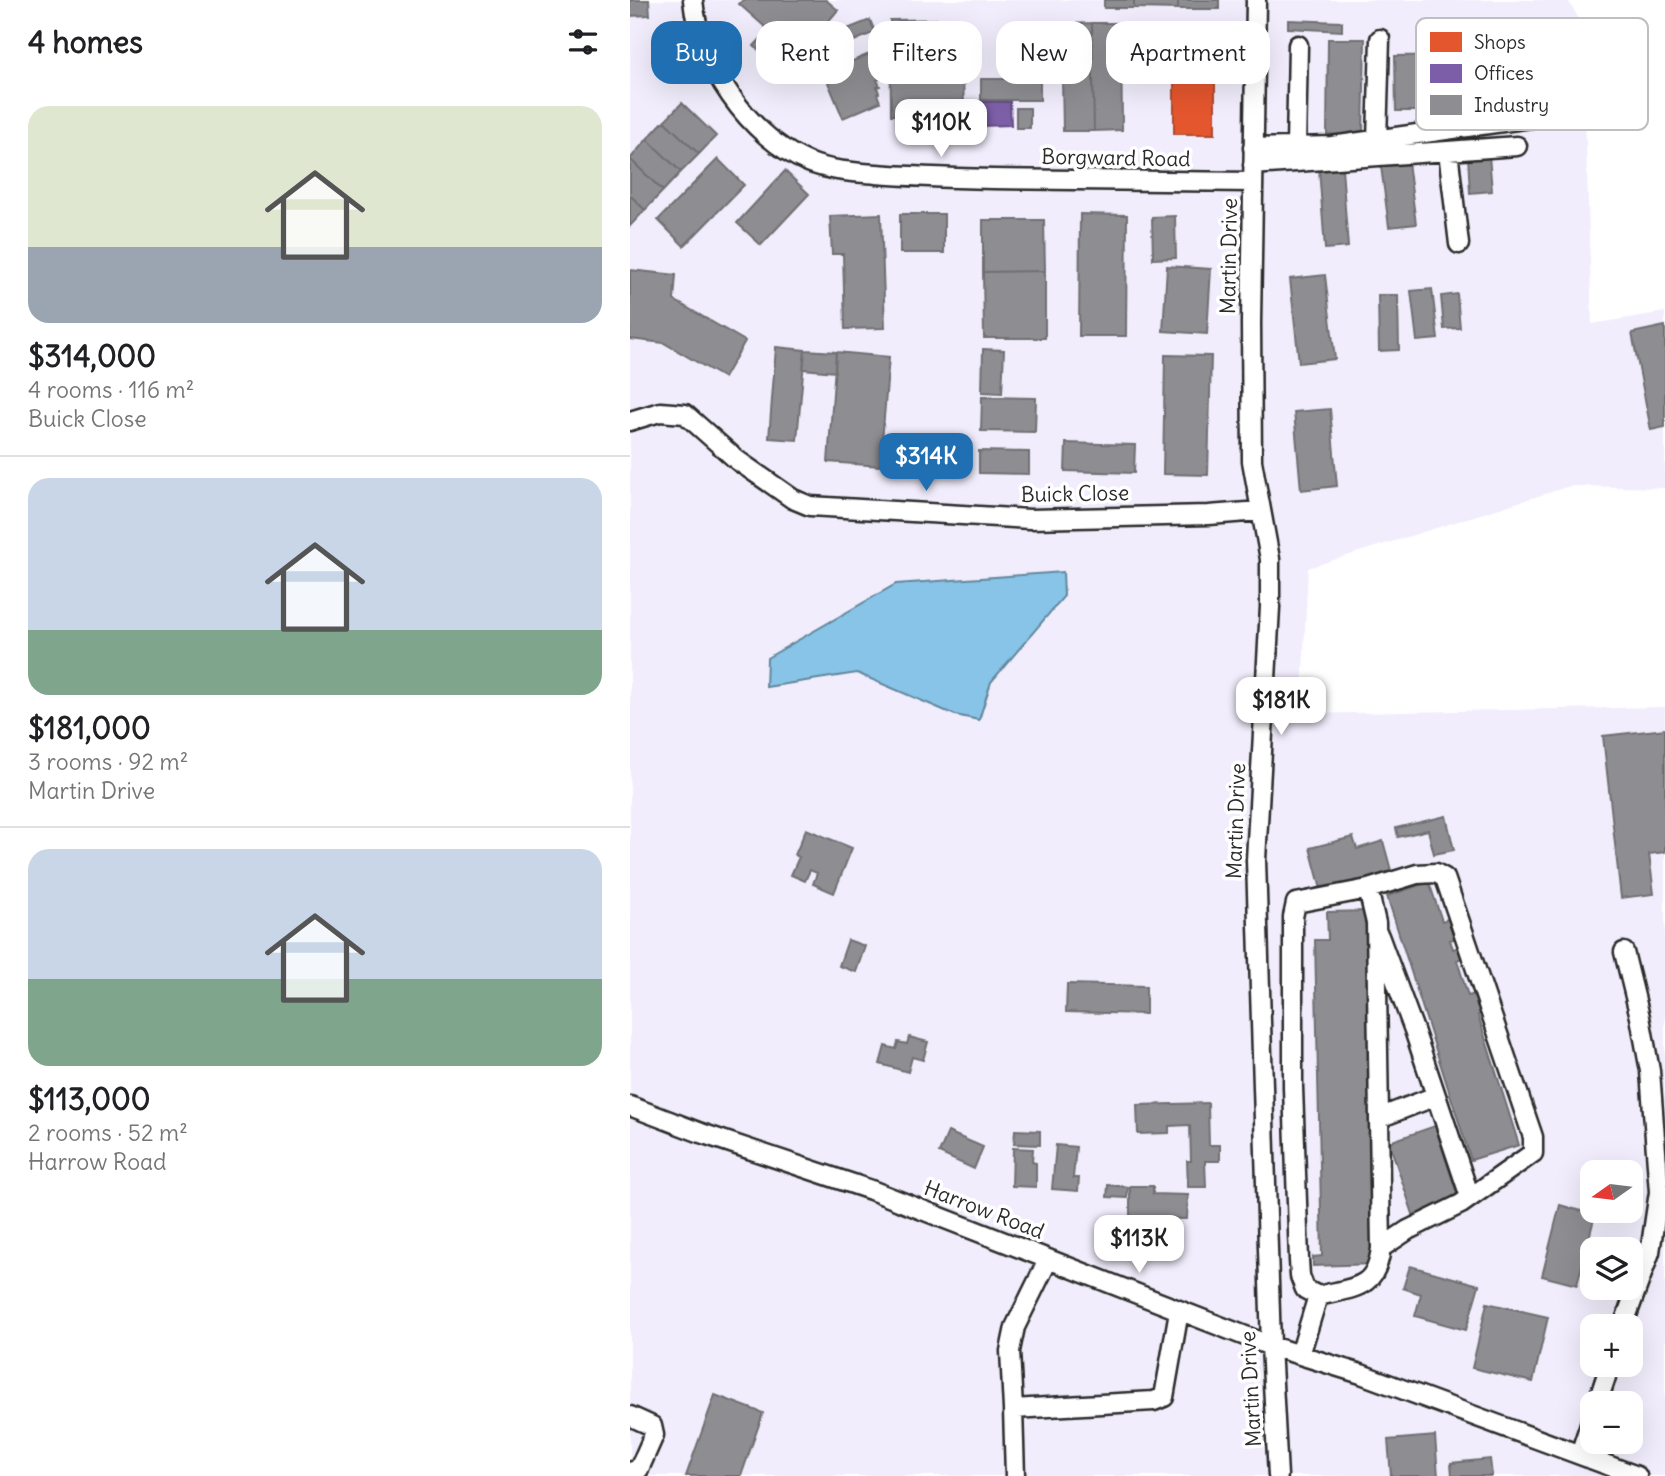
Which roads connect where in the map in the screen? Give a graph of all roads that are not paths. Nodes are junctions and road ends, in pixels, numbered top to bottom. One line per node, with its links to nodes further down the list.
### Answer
1 (693, 0): 10 (street, Borgward Road)
2 (1256, 0): 10 (street, Martin Drive)
3 (1380, 39): 6 (street)
4 (1298, 46): 8 (street)
5 (1447, 130): 6 (street)
6 (1377, 140): 8 (street)
7 (1517, 146): 9 (street)
8 (1296, 147): 10 (street)
9 (1448, 151): 10 (street); 11 (street)
10 (1253, 165): 13 (street, Martin Drive)
11 (1459, 243)
12 (630, 421): 13 (street, Buick Close)
13 (1260, 511): 26 (street, Martin Drive)
14 (1368, 889): 15 (street); 20 (street); 23 (street)
15 (1376, 923): 17 (street); 19 (street)
16 (1623, 952): 25 (street)
17 (1436, 1096): 19 (street); 20 (street)
18 (630, 1106): 22 (street, Harrow Road)
19 (1379, 1118): 21 (street)
20 (1470, 1197): 21 (street)
21 (1381, 1248): 23 (street)
22 (1048, 1260): 24 (street, Harrow Road); 28 (street)
23 (1318, 1296): 27 (street)
24 (1179, 1311): 26 (street, Harrow Road); 28 (street)
25 (1627, 1314)
26 (1270, 1346): 27 (street, Harrow Road); 33 (street, Martin Drive)
27 (1300, 1356): 30 (street, Harrow Road)
28 (1013, 1409): 32 (street)
29 (630, 1416): 31 (street)
30 (1580, 1454): 34 (street, Harrow Road)
31 (630, 1472)
32 (1015, 1476)
33 (1278, 1476)
34 (1637, 1476)

